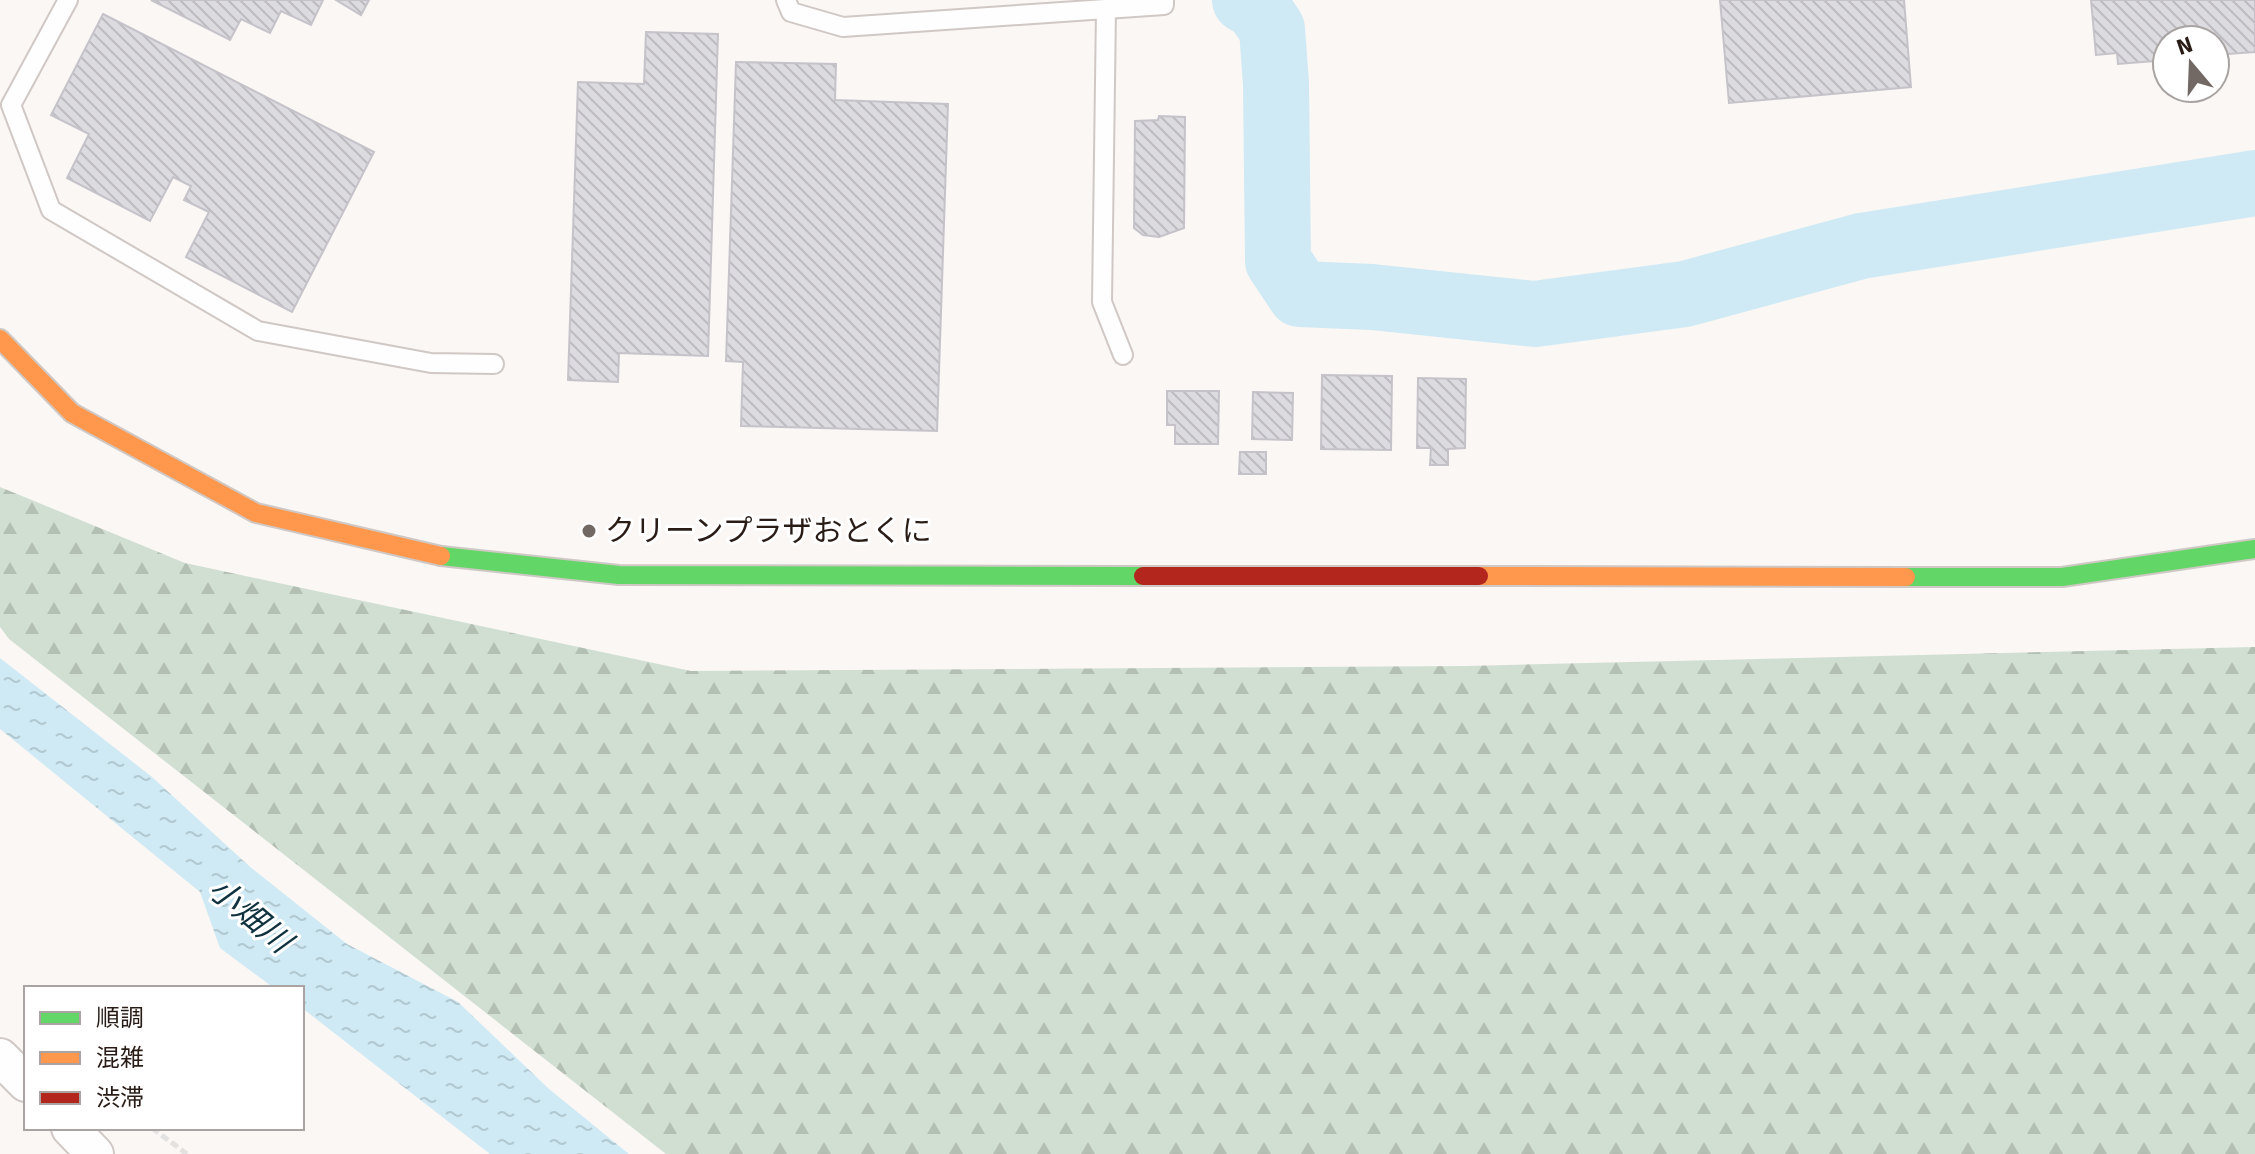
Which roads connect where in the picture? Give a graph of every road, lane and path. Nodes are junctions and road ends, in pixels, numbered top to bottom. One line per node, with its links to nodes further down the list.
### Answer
1 (68, 0): 8 (lane)
2 (786, 0): 4 (lane)
3 (1164, 0): 5 (lane)
4 (966, 9): 5 (lane)
5 (1106, 9): 7 (lane)
6 (0, 339): 9 (street)
7 (1123, 355)
8 (494, 364)
9 (2255, 549)
10 (0, 1057): 11 (street)
11 (24, 1081)
12 (72, 1130): 14 (street)
13 (155, 1130): 15 (path)
14 (95, 1154)
15 (187, 1154)

